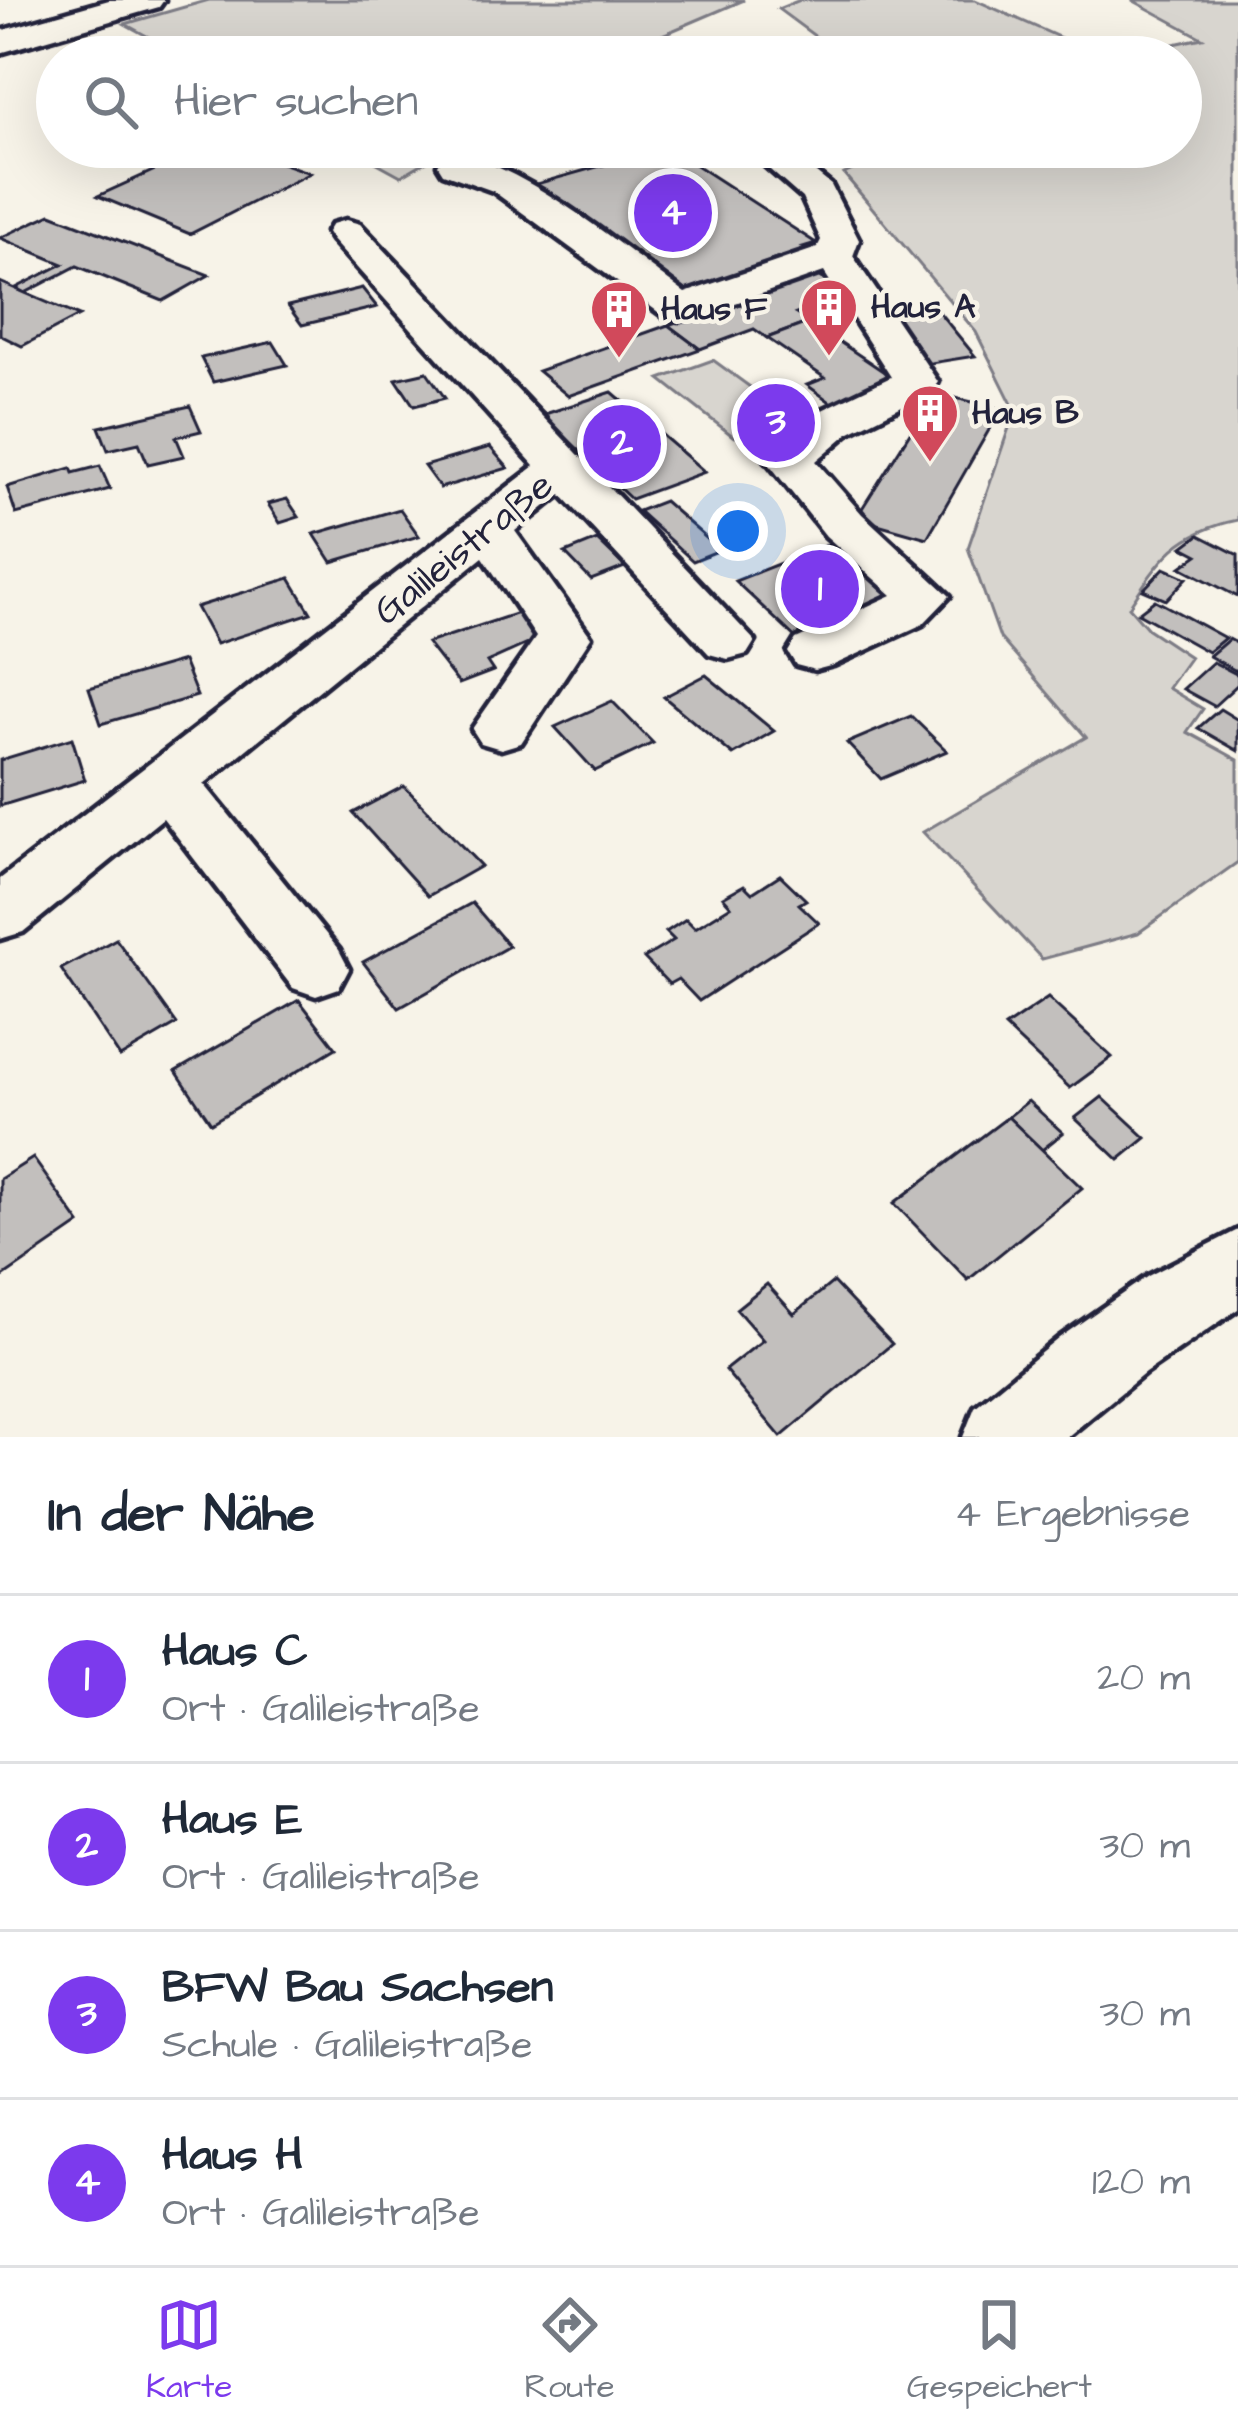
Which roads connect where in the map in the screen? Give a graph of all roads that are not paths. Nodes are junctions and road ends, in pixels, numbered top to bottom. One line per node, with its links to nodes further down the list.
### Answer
1 (62, 0): 3 (highway)
2 (147, 0): 4 (highway)
3 (0, 17)
4 (0, 42)
5 (464, 168): 8 (street)
6 (788, 168): 8 (street)
7 (346, 232): 9 (street, Galileistraße)
8 (833, 256): 12 (street)
9 (563, 468): 10 (street, Galileistraße); 11 (street)
10 (490, 531): 13 (street); 14 (street, Galileistraße)
11 (728, 641)
12 (815, 652)
13 (500, 729)
14 (170, 784): 15 (street, Galileistraße); 16 (street)
15 (0, 914)
16 (316, 969)
17 (1238, 1267): 18 (street)
18 (1005, 1437)

